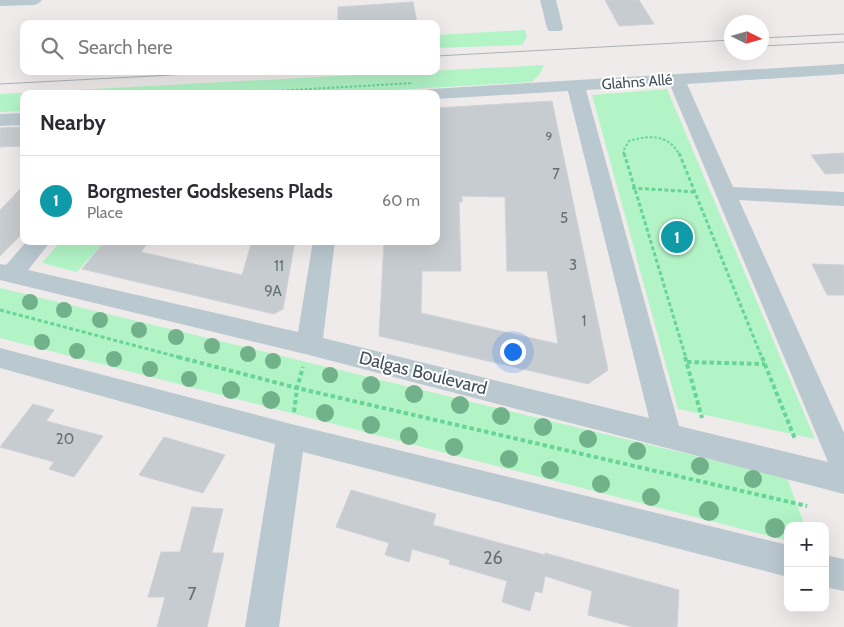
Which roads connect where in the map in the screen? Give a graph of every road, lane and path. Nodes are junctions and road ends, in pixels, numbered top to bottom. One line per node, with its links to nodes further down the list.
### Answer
1 (34, 0): 3 (street)
2 (548, 0): 4 (street)
3 (0, 1)
4 (555, 28)
5 (844, 69): 6 (street, Glahns Allé)
6 (676, 79): 7 (street, Glahns Allé); 15 (street)
7 (576, 86): 8 (street, Glahns Allé); 12 (street)
8 (426, 88): 9 (path)
9 (359, 90)
10 (20, 119): 11 (street)
11 (0, 120)
12 (602, 186): 13 (path); 26 (street)
13 (633, 188): 14 (path); 14 (path); 23 (path)
14 (694, 192): 15 (path); 24 (path)
15 (726, 193): 16 (street); 30 (street)
16 (844, 199)
17 (36, 245): 19 (street)
18 (323, 245): 21 (street)
19 (6, 274): 21 (street, Dalgas Boulevard)
20 (0, 310): 25 (path)
21 (309, 345): 25 (path); 26 (street, Dalgas Boulevard)
22 (0, 358): 27 (street)
23 (687, 362): 24 (path); 29 (path)
24 (764, 364): 28 (path)
25 (297, 388): 27 (path); 32 (path)
26 (667, 434): 29 (street, Dalgas Boulevard)
27 (291, 436): 33 (street); 36 (street)
28 (796, 441)
29 (709, 445): 31 (street, Dalgas Boulevard)
30 (844, 466)
31 (844, 480)
32 (808, 506)
33 (784, 560)
34 (829, 572): 35 (street)
35 (844, 575)
36 (262, 627)

